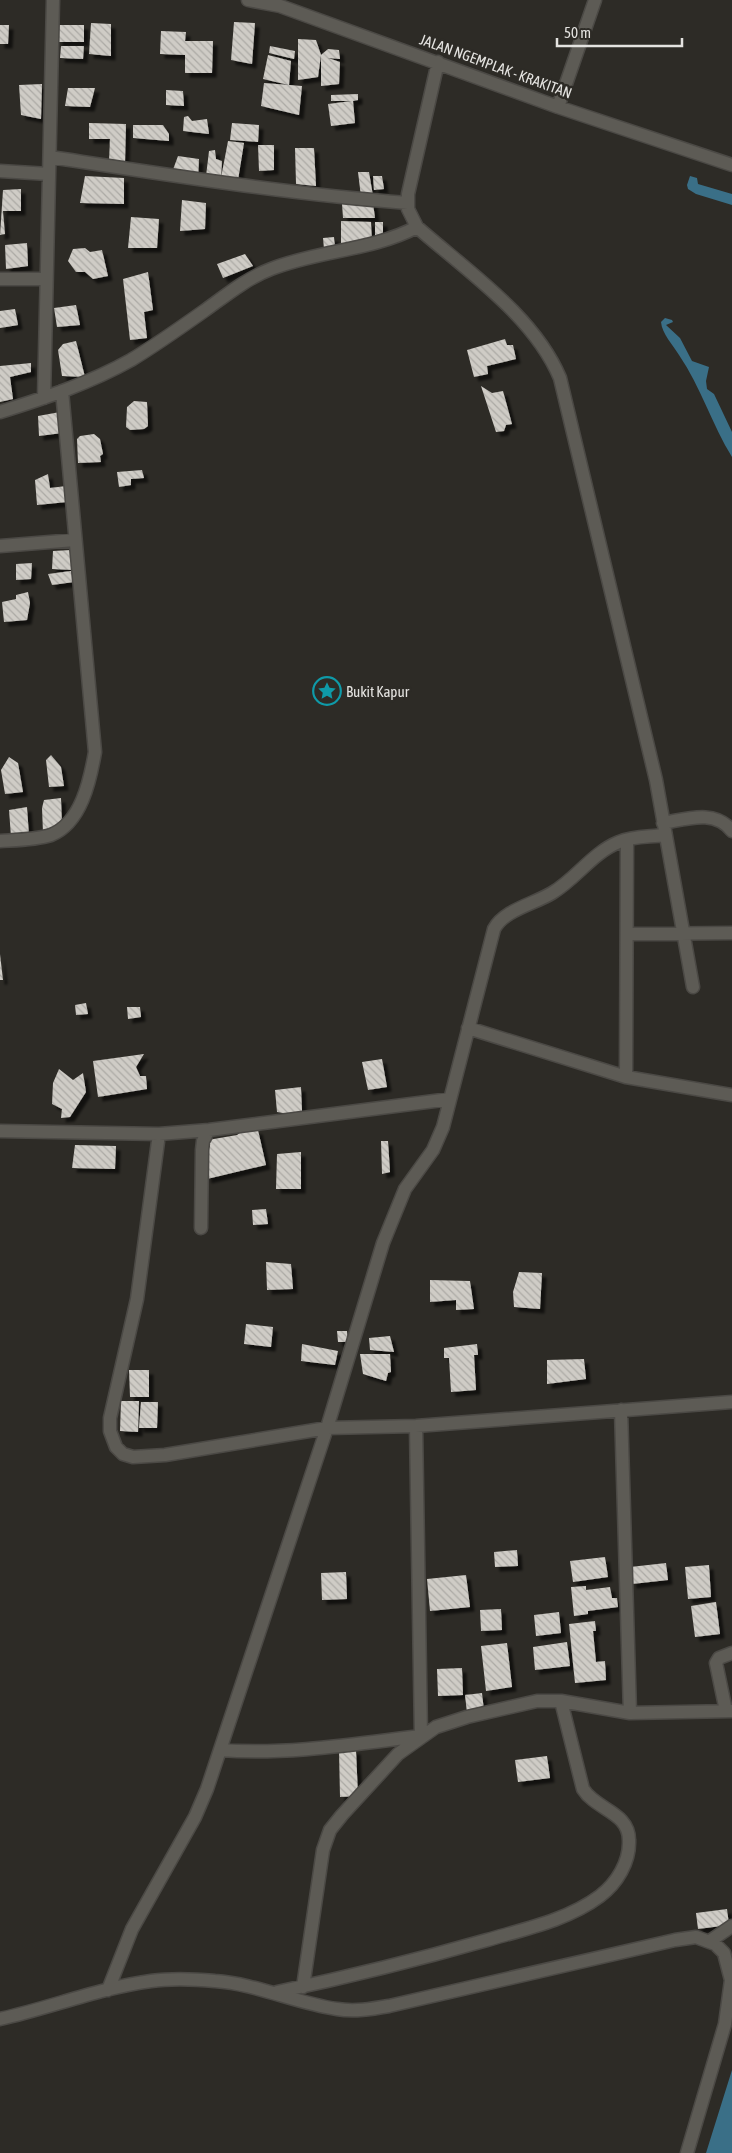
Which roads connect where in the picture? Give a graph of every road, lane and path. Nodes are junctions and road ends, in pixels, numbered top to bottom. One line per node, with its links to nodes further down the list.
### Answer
1 (52, 0): 6 (street)
2 (248, 0): 4 (street, JALAN NGEMPLAK - KRAKITAN)
3 (595, 0): 5 (street)
4 (438, 62): 5 (street, JALAN NGEMPLAK - KRAKITAN); 10 (street)
5 (558, 107): 7 (street, JALAN NGEMPLAK - KRAKITAN)
6 (50, 157): 9 (street); 10 (street)
7 (732, 165)
8 (0, 171): 9 (street)
9 (49, 174): 13 (street)
10 (408, 203): 11 (street)
11 (417, 227): 14 (street); 19 (street)
12 (0, 279): 13 (street)
13 (45, 280): 15 (street)
14 (62, 392): 15 (street); 17 (street)
15 (44, 398): 16 (street)
16 (0, 412)
17 (75, 540): 18 (street); 22 (street)
18 (0, 546)
19 (664, 829): 20 (street); 21 (street); 23 (street)
20 (732, 831)
21 (627, 840): 25 (street); 27 (street)
22 (0, 841)
23 (683, 933): 24 (street); 25 (street); 26 (street)
24 (732, 933)
25 (627, 934): 28 (street)
26 (693, 987)
27 (468, 1028): 28 (street); 30 (street)
28 (626, 1077): 29 (street)
29 (732, 1095)
30 (450, 1099): 31 (street); 38 (street)
31 (209, 1130): 33 (street); 34 (street)
32 (0, 1131): 33 (street)
33 (159, 1134): 38 (street)
34 (201, 1228)
35 (732, 1402): 36 (street)
36 (621, 1410): 37 (street); 42 (street)
37 (416, 1426): 38 (street); 43 (street)
38 (327, 1428): 44 (street)
39 (732, 1652): 41 (street)
40 (561, 1701): 42 (street); 43 (street); 47 (street)
41 (729, 1711): 42 (street)
42 (630, 1713)
43 (421, 1736): 44 (street); 47 (street)
44 (220, 1750): 48 (street)
45 (732, 1926): 46 (street)
46 (710, 1941): 49 (street); 50 (street)
47 (303, 1987): 50 (street)
48 (108, 1990): 50 (street); 51 (street)
49 (732, 1990): 52 (street)
50 (277, 1992)
51 (0, 2019)
52 (687, 2153)

